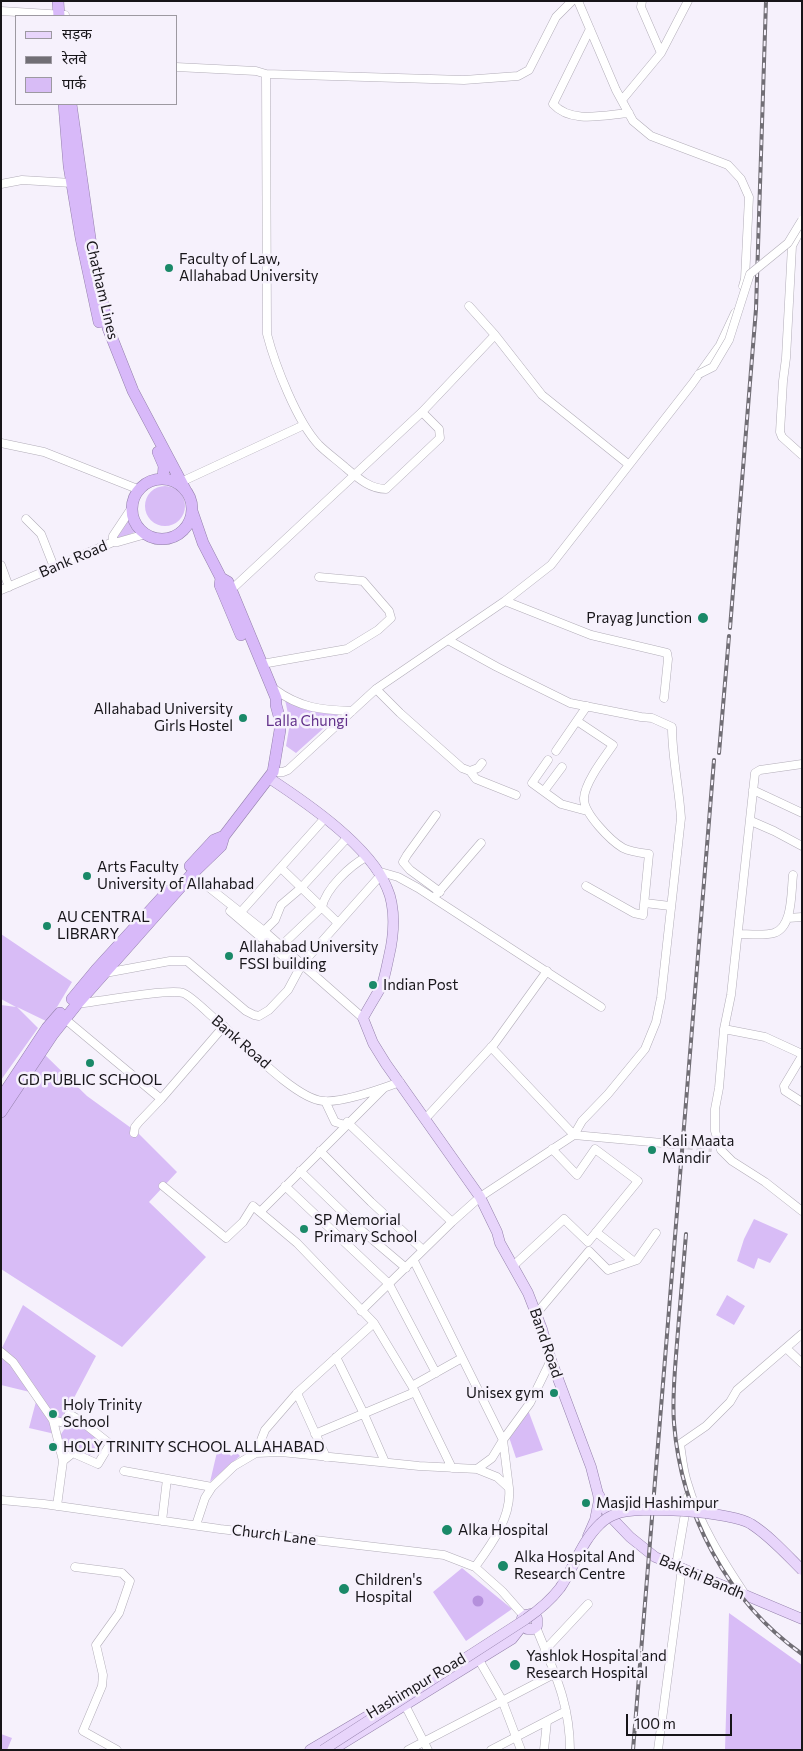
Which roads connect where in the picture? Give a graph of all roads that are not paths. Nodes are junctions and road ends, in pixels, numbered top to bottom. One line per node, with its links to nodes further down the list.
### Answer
1 (58, 1): 8 (highway)
2 (64, 1): 8 (highway)
3 (572, 1): 12 (street)
4 (578, 1): 9 (street)
5 (642, 1): 10 (street)
6 (688, 1): 10 (street)
7 (1, 11): 8 (street)
8 (62, 15)
9 (590, 29): 13 (street); 16 (street)
10 (661, 53): 13 (street)
11 (178, 67): 12 (street)
12 (266, 74): 25 (street)
13 (622, 100): 16 (street)
14 (64, 105): 17 (highway, Chatham Lines)
15 (71, 105): 31 (highway, Chatham Lines)
16 (628, 113): 23 (street)
17 (72, 183): 18 (street); 30 (highway, Chatham Lines)
18 (1, 184)
19 (802, 220): 23 (street, bridge)
20 (802, 227): 27 (street)
21 (469, 306): 22 (street)
22 (495, 335): 24 (street); 28 (street)
23 (699, 374): 28 (street)
24 (422, 412): 29 (street); 29 (street)
25 (304, 425): 29 (street); 31 (street)
26 (1, 443): 32 (street)
27 (802, 456)
28 (628, 464): 44 (street)
29 (354, 475): 43 (street)
30 (162, 479): 31 (highway); 32 (highway)
31 (183, 486): 34 (highway, Chatham Lines)
32 (140, 490): 33 (highway)
33 (133, 506): 36 (highway); 37 (street)
34 (192, 511): 36 (highway); 41 (highway, Chatham Lines)
35 (26, 518): 39 (street)
36 (146, 534): 37 (street, Bank Road)
37 (113, 542): 39 (street, Bank Road)
38 (1, 565): 42 (street)
39 (54, 567): 42 (street, Bank Road)
40 (318, 576): 46 (street)
41 (221, 578): 43 (highway, Chatham Lines); 50 (highway, Chatham Lines)
42 (5, 588)
43 (231, 590): 46 (highway, Chatham Lines)
44 (505, 601): 45 (street); 49 (street)
45 (448, 640): 48 (street); 51 (street)
46 (262, 664): 47 (highway, Chatham Lines)
47 (271, 688): 50 (highway, Chatham Lines); 52 (street)
48 (376, 689): 52 (street); 59 (street)
49 (664, 698)
50 (276, 704): 60 (highway)
51 (586, 706): 53 (street); 83 (street)
52 (352, 711): 60 (street)
53 (577, 721): 54 (street); 64 (street)
54 (556, 751)
55 (548, 760): 62 (street)
56 (482, 763): 59 (street)
57 (802, 764): 61 (street)
58 (562, 767): 62 (street)
59 (470, 771): 63 (street)
60 (271, 775): 67 (main road); 69 (highway)
61 (753, 790): 65 (street); 68 (street)
62 (544, 791): 64 (street)
63 (516, 796)
64 (587, 811): 82 (street)
65 (802, 813)
66 (436, 815): 81 (street)
67 (325, 818): 70 (main road); 74 (street)
68 (751, 821): 72 (street); 90 (street)
69 (224, 836): 76 (highway); 95 (highway)
70 (347, 838): 73 (main road); 79 (street)
71 (481, 843): 81 (street)
72 (802, 846)
73 (366, 856): 75 (main road); 84 (street)
74 (281, 868): 79 (street); 85 (street)
75 (378, 873): 81 (street); 88 (street); 97 (main road)
76 (192, 874): 85 (street); 94 (highway)
77 (793, 875): 87 (street)
78 (586, 886): 82 (street)
79 (301, 888): 84 (street); 89 (street)
80 (207, 891): 92 (street)
81 (437, 895): 93 (street)
82 (644, 904): 83 (street)
83 (670, 906): 113 (street)
84 (322, 907): 88 (street); 91 (street)
85 (240, 913): 89 (street)
86 (802, 917): 87 (street)
87 (788, 918): 90 (street)
88 (338, 923): 92 (street)
89 (264, 931): 91 (street)
90 (738, 934): 100 (street)
91 (281, 946): 92 (street)
92 (300, 967): 94 (street); 97 (street)
93 (547, 970): 96 (street); 101 (street)
94 (105, 973): 95 (highway)
95 (74, 1002): 98 (highway); 99 (street, Bank Road); 105 (highway)
96 (601, 1007)
97 (363, 1018): 103 (main road, Band Road)
98 (64, 1020): 106 (street); 109 (highway)
99 (224, 1026): 106 (street); 107 (street, Bank Road)
100 (724, 1029): 102 (street); 118 (street)
101 (491, 1047): 110 (street); 113 (street)
102 (802, 1055): 108 (street)
103 (400, 1082): 104 (street, Bank Road); 110 (main road, Band Road)
104 (384, 1088): 107 (street, Bank Road); 111 (street)
105 (1, 1098)
106 (161, 1099): 112 (street)
107 (325, 1101): 111 (street)
108 (802, 1102)
109 (1, 1112)
110 (426, 1118): 122 (main road, Band Road)
111 (346, 1124): 117 (street); 125 (street)
112 (134, 1133)
113 (574, 1135): 114 (street); 116 (street)
114 (673, 1144)
115 (712, 1148): 118 (street)
116 (552, 1150): 122 (street); 126 (street)
117 (320, 1151): 119 (street); 128 (street)
118 (732, 1161): 123 (street)
119 (300, 1171): 121 (street); 132 (street)
120 (163, 1186): 124 (street)
121 (285, 1186): 124 (street); 133 (street)
122 (480, 1197): 125 (street); 131 (main road, Band Road)
123 (802, 1211)
124 (260, 1212): 134 (street)
125 (452, 1222): 128 (street)
126 (596, 1232): 130 (street); 131 (street)
127 (656, 1232): 130 (street)
128 (423, 1250): 129 (street)
129 (414, 1261): 132 (street); 141 (street)
130 (633, 1262): 135 (street)
131 (513, 1266): 135 (main road, Band Road)
132 (406, 1268): 133 (street)
133 (389, 1284): 134 (street); 144 (street)
134 (361, 1311): 136 (street)
135 (536, 1314): 142 (main road, Band Road)
136 (374, 1322): 140 (street); 145 (street)
137 (802, 1334): 138 (street)
138 (786, 1348): 143 (street); 171 (street)
139 (1, 1352): 148 (street)
140 (336, 1357): 146 (street); 147 (street)
141 (462, 1358): 144 (street); 150 (street)
142 (551, 1360): 150 (street); 161 (main road, Band Road)
143 (802, 1363)
144 (436, 1373): 145 (street)
145 (413, 1389): 147 (street); 155 (street)
146 (297, 1393): 149 (street); 151 (street)
147 (364, 1414): 149 (street); 154 (street)
148 (53, 1420): 153 (street); 153 (street)
149 (315, 1434): 152 (street)
150 (503, 1440): 156 (street); 160 (street)
151 (256, 1453): 152 (street); 159 (street)
152 (326, 1457): 154 (street)
153 (63, 1461): 164 (street)
154 (385, 1462): 155 (street)
155 (452, 1468): 156 (street)
156 (478, 1469): 160 (street)
157 (124, 1472): 158 (street)
158 (167, 1479): 159 (street); 165 (street)
159 (212, 1487): 166 (street)
160 (509, 1488): 168 (street)
161 (598, 1494): 169 (main road, Bakshi Bandh); 175 (main road, Band Road)
162 (688, 1496): 169 (street)
163 (1, 1500): 164 (street, Church Lane)
164 (58, 1506): 165 (street, Church Lane)
165 (162, 1521): 166 (street, Church Lane)
166 (196, 1526): 168 (street, Church Lane)
167 (75, 1567): 185 (street)
168 (475, 1567): 174 (street, Church Lane)
169 (679, 1567): 171 (main road, Bakshi Bandh); 195 (street)
170 (802, 1570): 187 (main road, bridge)
171 (747, 1597): 173 (main road, Bakshi Bandh)
172 (588, 1604): 176 (street)
173 (802, 1619)
174 (524, 1621): 175 (main road); 177 (main road); 186 (main road, Hashimpur Road)
175 (536, 1622): 176 (street)
176 (545, 1650): 178 (street)
177 (479, 1660): 179 (street); 180 (main road)
178 (556, 1673): 179 (street); 181 (street)
179 (502, 1700): 183 (street); 184 (street)
180 (405, 1705): 184 (street); 188 (main road)
181 (566, 1710): 182 (street); 194 (street)
182 (547, 1721): 183 (street); 193 (street)
183 (515, 1737): 191 (street); 192 (street)
184 (424, 1741): 189 (street); 190 (street)
185 (117, 1750)
186 (310, 1750)
187 (323, 1750)
188 (332, 1750)
189 (408, 1750)
190 (428, 1750)
191 (491, 1750)
192 (521, 1750)
193 (544, 1750)
194 (570, 1750)
195 (658, 1750)

